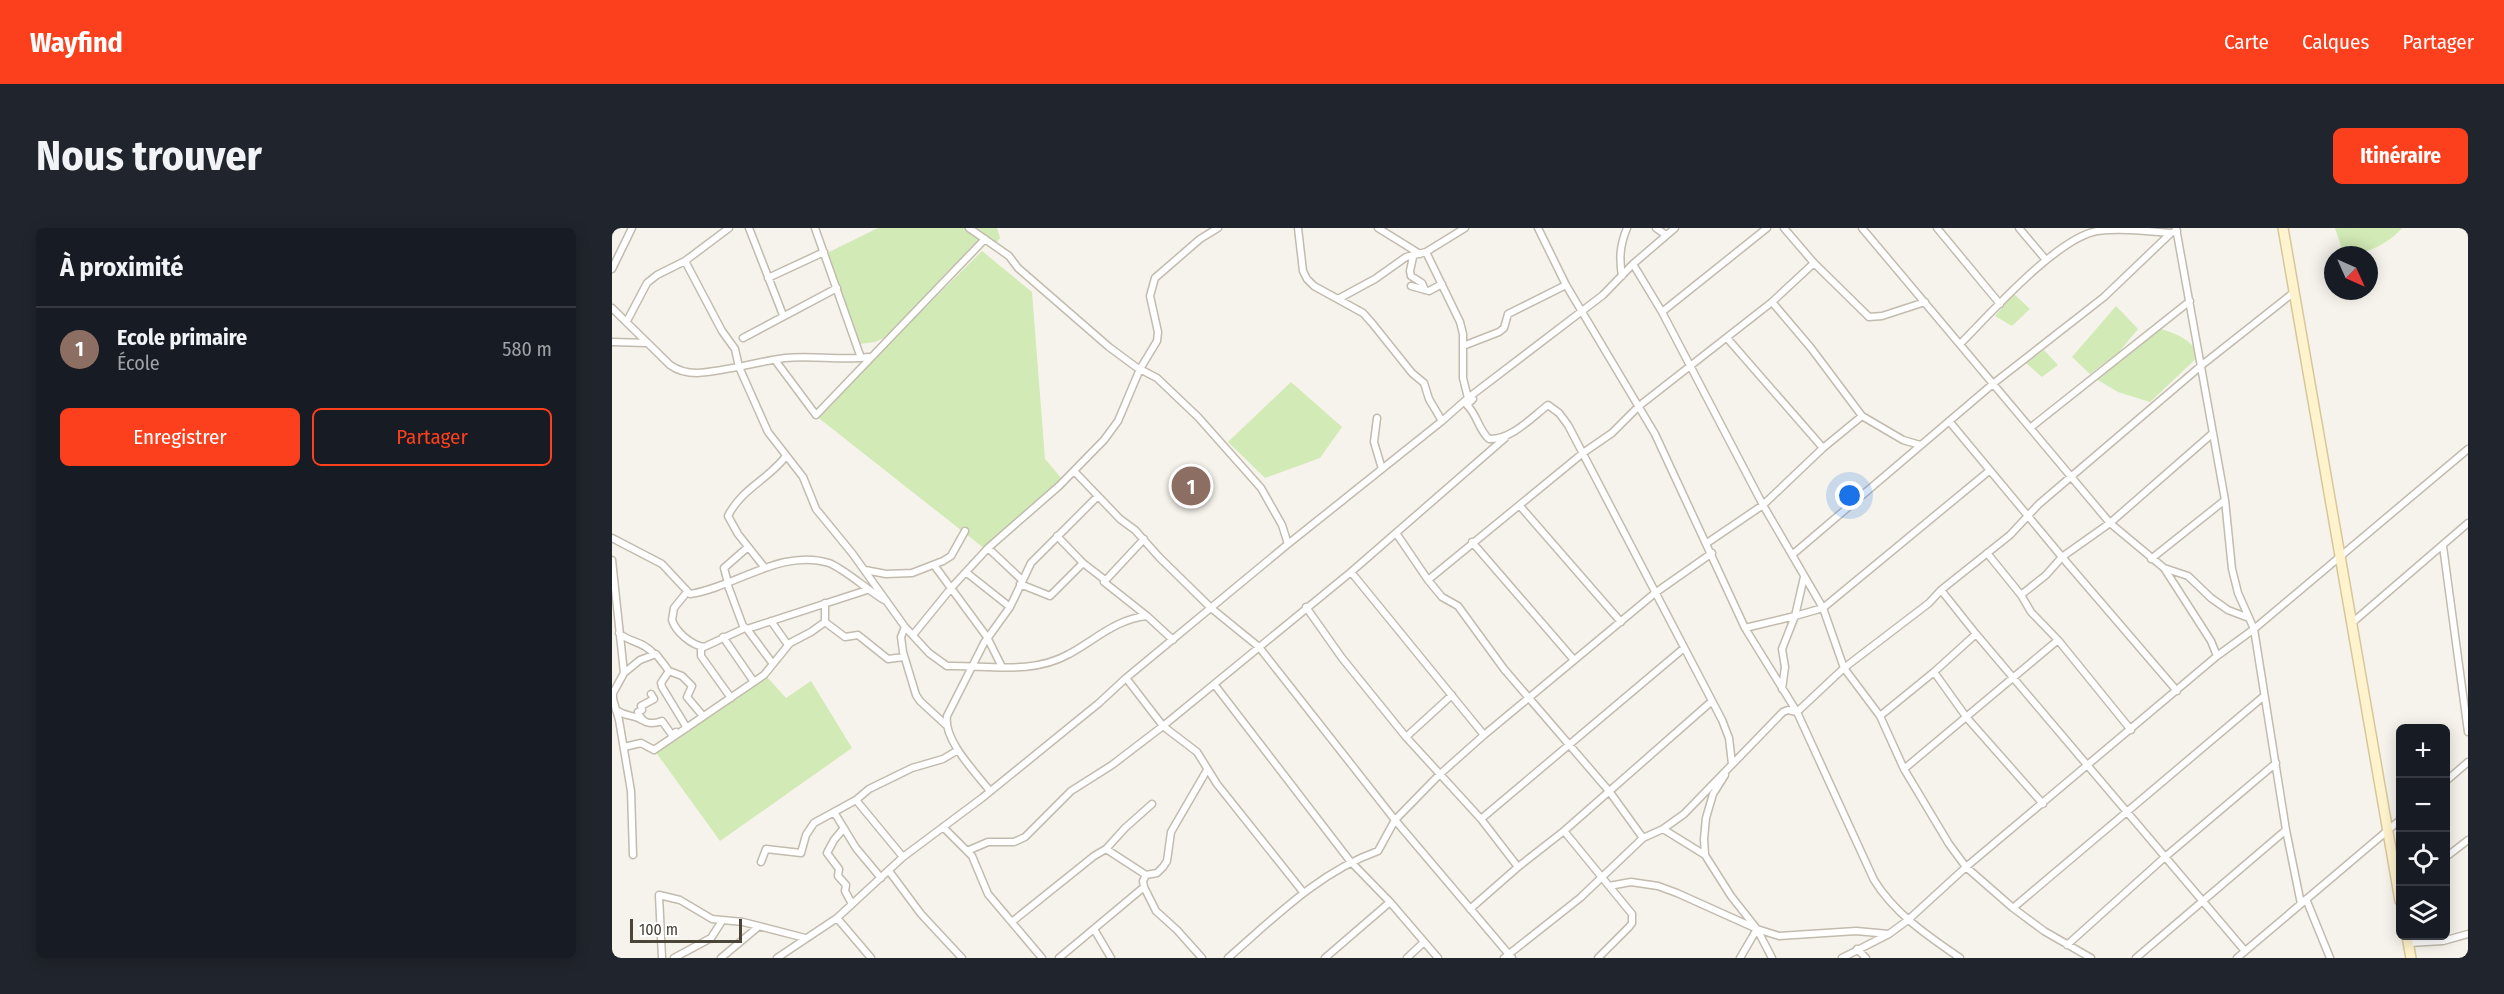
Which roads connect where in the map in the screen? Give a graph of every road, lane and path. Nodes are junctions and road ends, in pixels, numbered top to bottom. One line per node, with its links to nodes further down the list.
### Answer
1 (622, 228): 24 (street)
2 (632, 228): 24 (street)
3 (729, 228): 29 (street)
4 (748, 228): 34 (street)
5 (815, 228): 26 (street)
6 (969, 228): 25 (street)
7 (1218, 228): 63 (street)
8 (1298, 228): 41 (street)
9 (1378, 228): 27 (street)
10 (1465, 228): 27 (street)
11 (1538, 228): 36 (street)
12 (1627, 228): 33 (street)
13 (1656, 228): 23 (street)
14 (1675, 228): 23 (street)
15 (1767, 228): 48 (street)
16 (1784, 228): 30 (street)
17 (1862, 228): 44 (street)
18 (1937, 228): 45 (street)
19 (2019, 228): 28 (street)
20 (2283, 228): 40 (street)
21 (2125, 229): 22 (street); 28 (street)
22 (2174, 231): 42 (street); 64 (street)
23 (1666, 235): 31 (street)
24 (628, 237): 32 (street)
25 (985, 239): 57 (street); 63 (street)
26 (824, 252): 34 (street); 38 (street)
27 (1420, 254): 35 (street); 39 (street); 41 (street)
28 (2046, 260): 45 (street)
29 (685, 261): 50 (street); 62 (street)
30 (1814, 263): 43 (street); 44 (street)
31 (1633, 264): 33 (street); 48 (street)
32 (612, 269)
33 (1622, 276): 47 (street)
34 (768, 278): 49 (street)
35 (1442, 284): 39 (street); 56 (street)
36 (1566, 285): 47 (street); 56 (street)
37 (1411, 286): 39 (street)
38 (837, 288): 49 (street); 58 (street)
39 (1425, 290)
40 (2293, 293): 60 (street); 105 (street)
41 (1338, 299): 70 (street)
42 (2190, 301): 60 (street); 72 (street)
43 (1772, 302): 52 (street); 68 (street)
44 (1925, 302): 55 (street)
45 (2000, 304): 55 (street)
46 (612, 308): 50 (street)
47 (1582, 311): 65 (street); 67 (street)
48 (1662, 312): 61 (street)
49 (783, 315): 51 (street)
50 (627, 321): 54 (street)
51 (743, 338)
52 (1727, 338): 61 (street); 76 (street)
53 (612, 342): 54 (street)
54 (646, 343): 62 (street)
55 (1960, 344): 64 (street)
56 (1463, 346): 66 (street)
57 (870, 357): 58 (street); 59 (street)
58 (861, 358): 59 (street)
59 (775, 360): 62 (street)
60 (2202, 365): 74 (street); 83 (street)
61 (1691, 366): 67 (street); 87 (street)
62 (739, 367): 79 (street)
63 (1140, 369): 81 (street); 98 (street)
64 (1994, 383): 71 (street); 72 (street)
65 (1481, 389): 66 (street); 73 (street)
66 (1468, 398): 70 (street)
67 (1640, 406): 78 (street); 97 (street)
68 (1862, 416): 75 (street); 76 (street)
69 (1377, 418): 80 (street)
70 (1442, 421): 80 (street)
71 (1950, 421): 75 (street); 82 (street)
72 (2030, 428): 83 (street)
73 (1512, 432): 78 (street); 92 (street)
74 (2213, 433): 85 (street); 89 (street)
75 (1920, 445): 104 (street)
76 (1823, 448): 87 (street)
77 (2468, 449): 105 (street)
78 (1583, 453): 86 (street); 125 (street)
79 (786, 456): 100 (street); 113 (street)
80 (1382, 469): 98 (street)
81 (1074, 471): 84 (street); 101 (street)
82 (1989, 471): 88 (street); 132 (street)
83 (2070, 477): 88 (street); 89 (street)
84 (1098, 496): 93 (street); 95 (street)
85 (2225, 500): 107 (street); 135 (street)
86 (1520, 506): 96 (street); 138 (street)
87 (1763, 506): 97 (street); 104 (street)
88 (2029, 516): 103 (street); 106 (street)
89 (2110, 523): 106 (street); 107 (street)
90 (2468, 523): 99 (street)
91 (965, 531): 110 (street)
92 (1396, 533): 114 (street); 118 (street)
93 (1057, 536): 109 (street); 119 (street)
94 (612, 538): 124 (street)
95 (1144, 539): 117 (street); 130 (street)
96 (1472, 542): 118 (street); 158 (street)
97 (1707, 543): 102 (street)
98 (1288, 544): 130 (street)
99 (2443, 546): 139 (street); 171 (street)
100 (748, 547): 111 (street); 120 (street)
101 (988, 548): 115 (street); 119 (street)
102 (1712, 553): 125 (street); 142 (street)
103 (1987, 553): 123 (street); 126 (street)
104 (1792, 555): 116 (street)
105 (2341, 555): 139 (street); 143 (street)
106 (2062, 557): 126 (street); 173 (street)
107 (2151, 559): 112 (street)
108 (612, 560): 144 (street)
109 (1083, 563): 117 (street); 119 (street)
110 (934, 565): 113 (street); 121 (street)
111 (765, 568): 120 (street); 122 (street)
112 (2164, 568): 135 (street); 156 (street)
113 (865, 570): 127 (street)
114 (1351, 572): 131 (street); 175 (street)
115 (967, 573): 121 (street); 129 (street)
116 (1805, 576): 132 (street); 134 (street)
117 (1105, 580): 133 (street)
118 (1428, 580): 177 (street)
119 (1021, 582): 129 (street)
120 (728, 583): 124 (street); 141 (street)
121 (952, 587): 146 (street); 148 (street)
122 (867, 590): 127 (street); 128 (street)
123 (1941, 590): 145 (street); 162 (street)
124 (687, 592): 152 (street)
125 (1655, 593): 138 (street); 154 (street)
126 (2021, 595): 150 (street)
127 (886, 601): 140 (street)
128 (825, 603): 136 (street); 137 (street)
129 (1010, 607): 148 (street)
130 (1211, 608): 149 (street); 153 (street)
131 (1306, 608): 153 (street); 192 (street)
132 (1822, 608): 134 (street); 162 (street)
133 (1147, 616): 149 (street); 161 (street)
134 (1796, 616): 142 (street); 172 (street)
135 (2250, 618): 143 (street)
136 (771, 621): 141 (street); 151 (street)
137 (825, 622): 151 (street); 157 (street)
138 (1621, 622): 158 (street)
139 (2353, 622): 218 (street)
140 (905, 627): 146 (street); 157 (street)
141 (746, 628): 147 (street); 159 (street)
142 (1745, 628): 172 (street)
143 (2254, 629): 156 (street); 176 (street)
144 (619, 632): 155 (street); 165 (street)
145 (1976, 634): 164 (street); 167 (street)
146 (913, 635): 160 (street)
147 (723, 638): 152 (street); 169 (street)
148 (987, 638): 160 (street); 161 (street)
149 (1173, 640): 166 (street)
150 (2058, 640): 167 (street); 189 (street)
151 (788, 645): 159 (street)
152 (701, 647): 178 (street)
153 (1259, 647): 170 (street); 212 (street)
154 (1684, 648): 179 (street); 193 (street)
155 (653, 653): 163 (street); 165 (street)
156 (2217, 656): 173 (street)
157 (904, 657): 186 (street)
158 (1574, 660): 177 (street)
159 (773, 664): 169 (street)
160 (972, 666): 161 (street); 186 (street)
161 (1002, 666)
162 (1844, 668): 181 (street); 183 (street)
163 (669, 671): 182 (street); 188 (street)
164 (1934, 672): 183 (street); 184 (street)
165 (624, 673): 180 (street)
166 (1126, 678): 187 (street); 204 (street)
167 (2013, 678): 184 (street); 199 (street)
168 (2468, 681): 171 (street)
169 (754, 682): 178 (street)
170 (1214, 684): 187 (street); 229 (street)
171 (2462, 687): 190 (street)
172 (1782, 690): 181 (street)
173 (2177, 691): 189 (street)
174 (651, 694): 185 (street)
175 (1452, 695): 191 (street); 192 (street)
176 (2264, 696): 197 (street); 210 (street)
177 (1530, 697): 191 (street); 193 (street)
178 (731, 698): 182 (street)
179 (1712, 701): 198 (street); 205 (street)
180 (616, 710): 185 (street); 194 (street)
181 (1797, 711): 198 (street); 248 (street)
182 (703, 716): 188 (street)
183 (1880, 716): 200 (street)
184 (1967, 718): 200 (street); 208 (street)
185 (642, 720): 188 (street)
186 (946, 724): 195 (street)
187 (1163, 726): 201 (street); 223 (street)
188 (687, 728): 194 (street)
189 (2131, 730): 199 (street)
190 (2468, 732)
191 (1484, 735): 202 (street)
192 (1406, 737): 202 (street)
193 (1569, 745): 205 (street); 211 (street)
194 (624, 747): 225 (street)
195 (958, 750): 204 (street); 206 (street)
196 (2468, 762): 203 (street)
197 (2276, 763): 217 (street); 228 (street)
198 (1732, 764): 216 (street); 226 (street)
199 (2088, 766): 208 (street); 210 (street)
200 (1904, 769): 232 (street)
201 (1207, 770): 234 (street); 240 (street)
202 (1439, 775): 211 (street); 212 (street)
203 (2449, 778)
204 (990, 791): 214 (street)
205 (1608, 791): 219 (street); 220 (street)
206 (856, 800): 209 (street); 227 (street)
207 (1152, 804): 222 (street)
208 (2043, 804): 232 (street)
209 (834, 812): 215 (street); 230 (street)
210 (2127, 813): 228 (street); 245 (street)
211 (1481, 819): 231 (street)
212 (1395, 820): 229 (street); 246 (street)
213 (2396, 823): 218 (street)
214 (943, 827): 223 (street); 227 (street)
215 (844, 828): 236 (street); 244 (street)
216 (1663, 829): 220 (street); 226 (street)
217 (2286, 830): 241 (street); 243 (street)
218 (2388, 830): 238 (street); 243 (street)
219 (1564, 831): 231 (street); 235 (street)
220 (1643, 838): 235 (street)
221 (2468, 840): 224 (street)
222 (1106, 849): 234 (street); 250 (street)
223 (967, 851): 250 (street)
224 (2450, 853)
225 (633, 855)
226 (1705, 855): 253 (street)
227 (903, 857): 233 (street)
228 (2165, 857): 241 (street); 262 (street)
229 (1350, 861): 240 (street); 242 (street)
230 (761, 862)
231 (1518, 867): 246 (street)
232 (1966, 867): 245 (street); 248 (street)
233 (889, 871): 236 (street); 271 (street)
234 (1146, 875): 239 (street)
235 (1601, 876): 237 (street); 265 (street)
236 (881, 878): 244 (street)
237 (1609, 886): 253 (street); 280 (street)
238 (2397, 886)
239 (1144, 887): 252 (street); 275 (street)
240 (1303, 892): 276 (street)
241 (2202, 900): 264 (street); 287 (street)
242 (1390, 902): 261 (street); 277 (street)
243 (2304, 902): 264 (street); 289 (street)
244 (852, 904): 247 (street)
245 (2013, 908): 262 (street)
246 (1470, 909): 265 (street)
247 (837, 918): 256 (street); 270 (street)
248 (1908, 920): 254 (street); 285 (street)
249 (722, 921): 251 (street); 266 (street); 267 (street)
250 (1013, 921): 272 (street)
251 (758, 927): 256 (street); 268 (street)
252 (1094, 929): 273 (street); 274 (street)
253 (1757, 929): 254 (street); 281 (street); 282 (street)
254 (1889, 934): 263 (street)
255 (2468, 934): 257 (street)
256 (805, 938): 269 (street)
257 (2450, 939)
258 (2408, 940): 290 (street)
259 (2426, 940): 260 (street)
260 (2447, 940)
261 (1424, 942): 278 (street); 279 (street)
262 (2067, 945): 286 (street)
263 (1857, 949): 283 (street); 284 (street)
264 (2245, 951): 288 (street)
265 (1509, 957)
266 (662, 958)
267 (674, 958)
268 (721, 958)
269 (777, 958)
270 (871, 958)
271 (962, 958)
272 (1042, 958)
273 (1059, 958)
274 (1111, 958)
275 (1202, 958)
276 (1228, 958)
277 (1325, 958)
278 (1407, 958)
279 (1438, 958)
280 (1598, 958)
281 (1740, 958)
282 (1772, 958)
283 (1842, 958)
284 (1866, 958)
285 (1960, 958)
286 (2091, 958)
287 (2136, 958)
288 (2236, 958)
289 (2330, 958)
290 (2411, 958)

